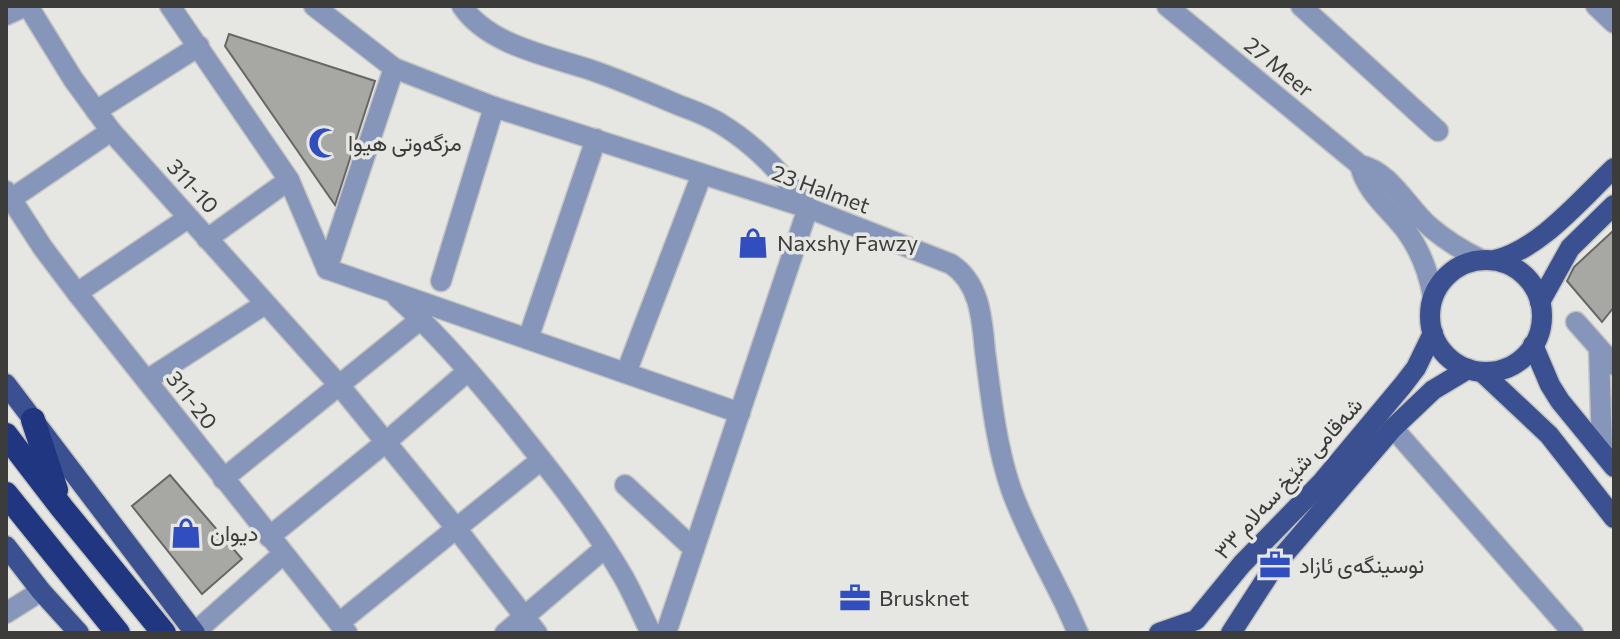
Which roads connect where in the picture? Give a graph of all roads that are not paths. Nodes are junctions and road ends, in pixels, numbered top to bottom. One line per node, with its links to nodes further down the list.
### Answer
1 (27, 6): 8 (street); 13 (street, 311-10)
2 (170, 6): 10 (street)
3 (462, 6): 23 (street)
4 (1167, 6): 17 (street, 27 Meer)
5 (1301, 6): 15 (street)
6 (1596, 6): 9 (street)
7 (316, 8): 11 (street, 23 Halmet)
8 (6, 15)
9 (1614, 23)
10 (199, 46): 13 (street); 20 (street)
11 (394, 68): 12 (street, 23 Halmet); 27 (street)
12 (494, 107): 16 (street, 23 Halmet); 28 (street)
13 (96, 111): 14 (street, 311-10)
14 (111, 131): 21 (street); 24 (street, 311-10)
15 (1438, 131)
16 (596, 139): 19 (street, 23 Halmet); 36 (street)
17 (1360, 165): 26 (street, 27 Meer); 30 (street, 27 Meer)
18 (1614, 168): 26 (main road)
19 (702, 174): 23 (street, 23 Halmet); 42 (street)
20 (289, 180): 25 (street); 27 (street)
21 (8, 195): 29 (street, 311-20)
22 (1614, 205): 31 (main road)
23 (808, 208): 46 (street); 77 (street, 23 Halmet)
24 (188, 218): 25 (street, 311-10); 29 (street)
25 (207, 239): 32 (street, 311-10)
26 (1489, 260): 30 (main road); 31 (main road)
27 (327, 269): 33 (street)
28 (441, 281)
29 (77, 293): 43 (street, 311-20)
30 (1433, 297): 35 (main road, شەقامی شێخ سەلام ٣٣)
31 (1540, 302): 37 (main road)
32 (265, 304): 43 (street); 45 (street, 311-10)
33 (424, 311): 36 (street); 40 (street); 45 (street)
34 (1576, 322): 38 (street)
35 (1433, 333): 41 (main road); 78 (main road, شەقامی شێخ سەلام ٣٣)
36 (528, 339): 42 (street)
37 (1533, 345): 41 (main road, شەقامی شێخ سەلام ٣٣); 51 (main road)
38 (1599, 349): 39 (street); 51 (street)
39 (1614, 365)
40 (468, 371): 50 (street); 52 (street)
41 (1476, 371): 48 (main road, شەقامی شێخ سەلام ٣٣); 57 (main road)
42 (626, 373): 46 (street)
43 (147, 380): 53 (street, 311-20)
44 (6, 384): 47 (main road)
45 (339, 385): 50 (street, 311-10); 53 (street)
46 (740, 413): 64 (street)
47 (33, 420): 56 (highway); 73 (main road)
48 (1393, 428): 79 (main road, شەقامی شێخ سەلام ٣٣); 80 (street)
49 (6, 435): 56 (highway)
50 (386, 442): 59 (street, 311-10); 60 (street)
51 (1608, 459)
52 (541, 460): 59 (street); 63 (street)
53 (223, 479): 60 (street, 311-20)
54 (625, 485): 64 (street)
55 (6, 494): 61 (highway)
56 (62, 508): 72 (highway)
57 (1612, 510)
58 (6, 521): 61 (highway)
59 (456, 528): 68 (street, 311-10); 69 (street)
60 (269, 537): 65 (street, 311-20)
61 (46, 543): 71 (highway)
62 (6, 546): 66 (main road)
63 (605, 548): 68 (street); 75 (street)
64 (694, 549): 76 (street)
65 (283, 554): 69 (street, 311-20); 73 (street)
66 (41, 591): 67 (street); 70 (main road)
67 (6, 613)
68 (530, 625): 74 (street)
69 (344, 630)
70 (79, 633)
71 (118, 633)
72 (164, 633)
73 (194, 633)
74 (505, 633)
75 (651, 633)
76 (666, 633)
77 (1078, 633)
78 (1159, 633)
79 (1231, 633)
80 (1573, 633)

